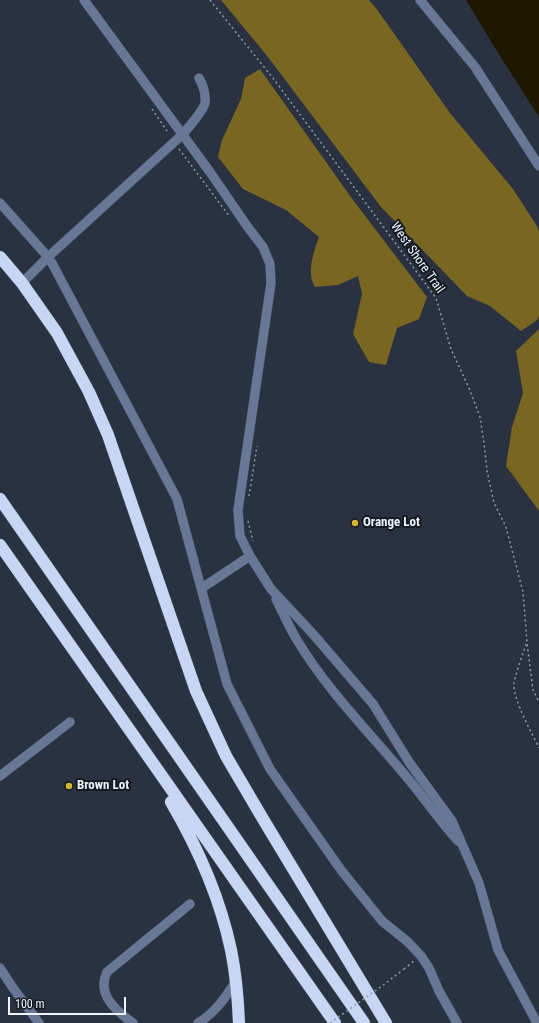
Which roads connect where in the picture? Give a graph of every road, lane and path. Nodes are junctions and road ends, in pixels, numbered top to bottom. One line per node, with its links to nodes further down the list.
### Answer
1 (84, 0): 5 (lane)
2 (210, 0): 21 (path, West Shore Trail)
3 (420, 0): 7 (lane)
4 (199, 78): 5 (lane)
5 (183, 134): 11 (lane); 18 (lane)
6 (178, 148): 9 (path)
7 (539, 166)
8 (0, 203): 11 (lane)
9 (232, 221)
10 (0, 257): 12 (highway)
11 (48, 257): 12 (lane); 19 (lane)
12 (22, 283): 39 (highway)
13 (257, 446): 14 (path)
14 (249, 498)
15 (0, 499): 38 (highway)
16 (248, 520): 18 (path)
17 (0, 545): 25 (highway)
18 (248, 553): 19 (lane); 20 (lane)
19 (202, 588): 40 (lane)
20 (271, 589): 27 (lane); 27 (lane)
21 (527, 643): 22 (path, West Shore Trail); 24 (path, West Shore Trail)
22 (539, 702)
23 (70, 722): 26 (lane)
24 (539, 748)
25 (153, 765): 31 (highway); 37 (highway)
26 (0, 776)
27 (463, 846): 41 (lane)
28 (190, 904): 33 (lane)
29 (0, 968): 32 (lane)
30 (404, 969): 36 (path, bridge)
31 (236, 981): 34 (lane); 35 (highway)
32 (39, 1023)
33 (133, 1023)
34 (198, 1023)
35 (239, 1023)
36 (330, 1023)
37 (335, 1023)
38 (364, 1023)
39 (386, 1023)
40 (456, 1023)
41 (537, 1023)

